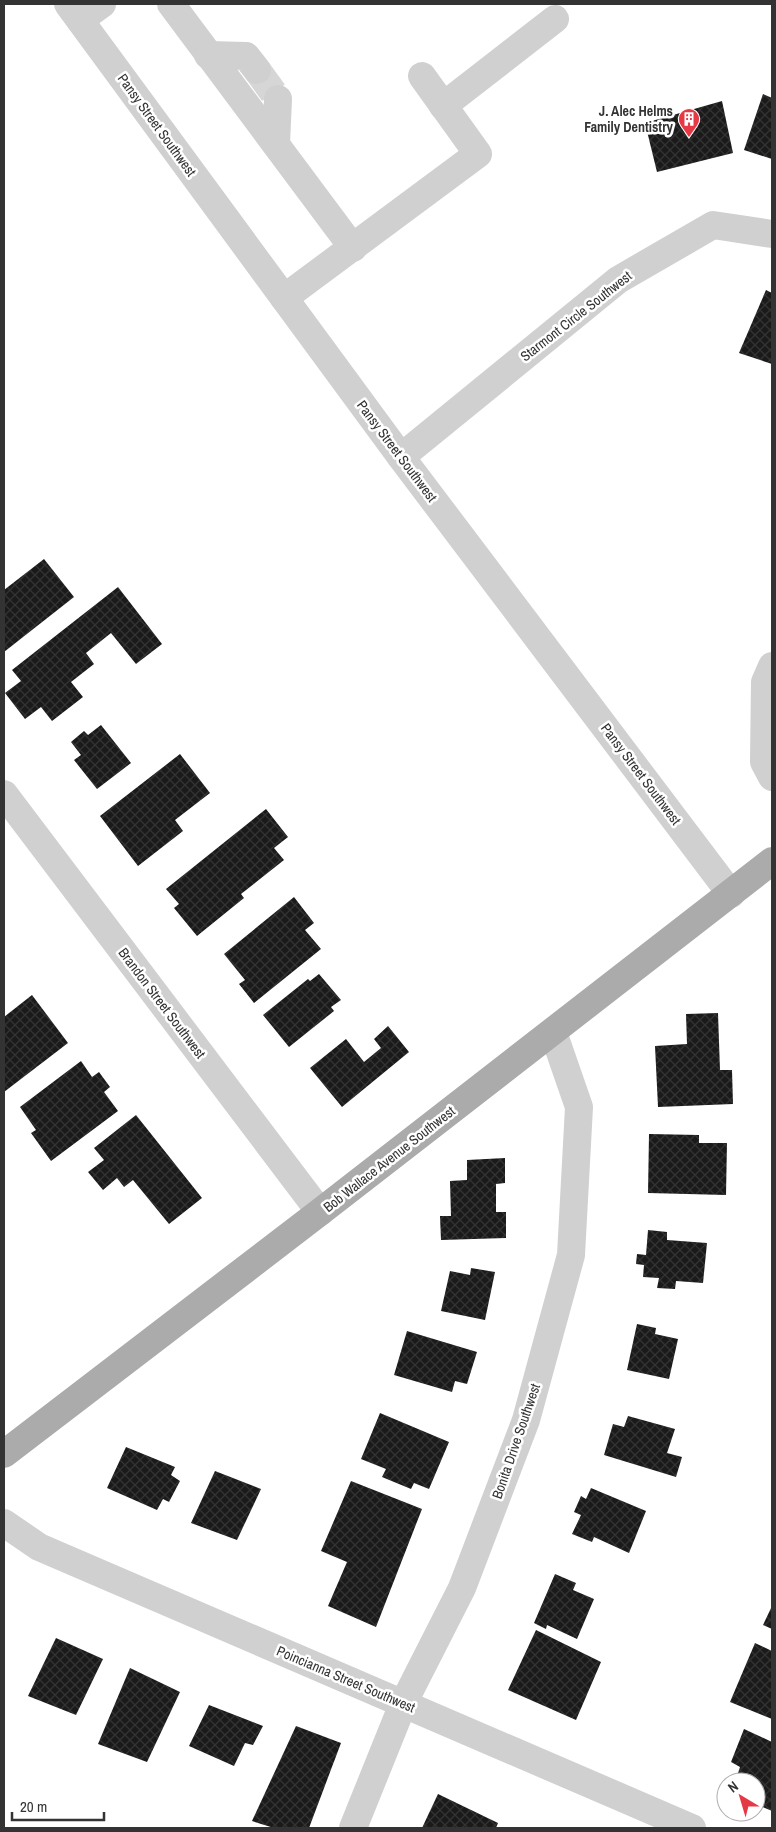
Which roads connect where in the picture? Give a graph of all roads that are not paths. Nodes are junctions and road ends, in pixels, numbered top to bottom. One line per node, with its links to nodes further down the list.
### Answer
1 (102, 4): 3 (street)
2 (171, 4): 5 (street)
3 (74, 12): 13 (street, Pansy Street Southwest)
4 (555, 19): 9 (street)
5 (208, 55): 6 (street); 10 (street)
6 (257, 70)
7 (422, 76): 9 (street)
8 (278, 99): 10 (street)
9 (444, 106): 12 (street)
10 (276, 144): 12 (street)
11 (772, 234): 14 (street, Starmont Circle Southwest)
12 (353, 248): 13 (street)
13 (284, 298): 14 (street, Pansy Street Southwest)
14 (401, 457): 19 (street, Pansy Street Southwest)
15 (772, 666): 16 (street)
16 (772, 777)
17 (4, 794): 21 (street, Brandon Street Southwest)
18 (772, 861): 19 (main road, Bob Wallace Avenue Southwest)
19 (731, 894): 20 (main road, Bob Wallace Avenue Southwest)
20 (553, 1032): 21 (main road, Bob Wallace Avenue Southwest); 24 (street, Bonita Drive Southwest)
21 (320, 1212): 22 (main road, Bob Wallace Avenue Southwest)
22 (4, 1454)
23 (4, 1523): 24 (street, Poincianna Street Southwest)
24 (403, 1704): 25 (street, Bonita Drive Southwest); 26 (street, Poincianna Street Southwest)
25 (352, 1828)
26 (692, 1828)

